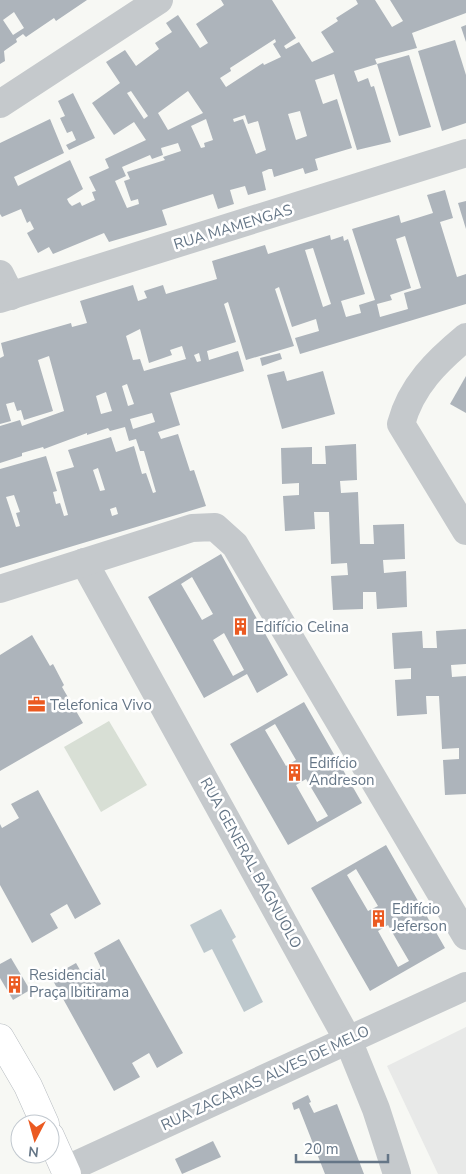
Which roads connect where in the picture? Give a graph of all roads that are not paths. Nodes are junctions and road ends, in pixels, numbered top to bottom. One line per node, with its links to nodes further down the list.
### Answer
1 (159, 0): 2 (street)
2 (0, 104)
3 (466, 154): 4 (street, RUA MAMENGAS)
4 (4, 290)
5 (466, 337): 6 (street)
6 (466, 531)
7 (84, 562): 8 (street); 9 (street); 12 (street, RUA GENERAL BAGNUOLO)
8 (0, 589)
9 (466, 936)
10 (466, 986): 12 (street, RUA ZACARIAS ALVES DE MELO)
11 (0, 1038): 13 (main road)
12 (348, 1040): 15 (street, RUA ZACARIAS ALVES DE MELO); 16 (street, RUA GENERAL BAGNUOLO)
13 (41, 1114)
14 (60, 1158): 15 (main road)
15 (66, 1172)
16 (398, 1174)

